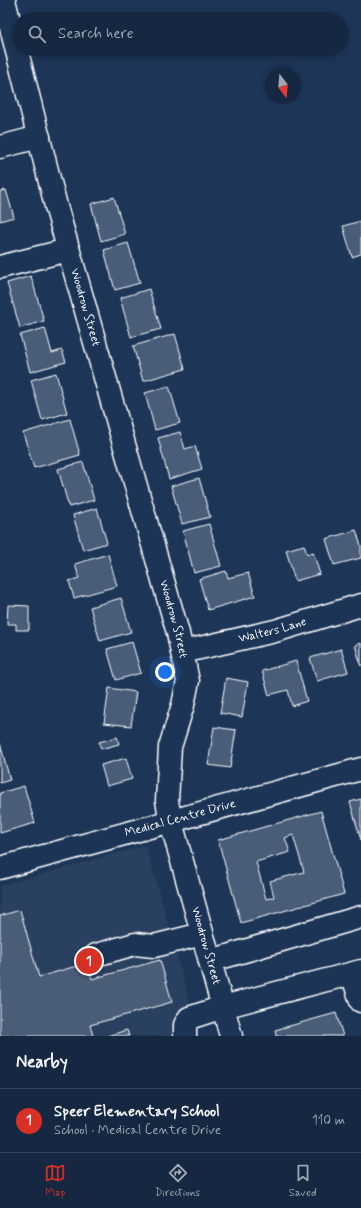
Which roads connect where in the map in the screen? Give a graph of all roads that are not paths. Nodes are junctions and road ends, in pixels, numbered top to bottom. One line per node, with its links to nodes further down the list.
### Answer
1 (4, 0): 2 (street, Woodrow Street)
2 (12, 32)
3 (18, 56): 4 (street, Woodrow Street)
4 (38, 137): 5 (street); 6 (street, Woodrow Street)
5 (0, 147)
6 (68, 250): 7 (street); 9 (street, Woodrow Street)
7 (0, 267)
8 (361, 605): 9 (street, Walters Lane)
9 (182, 652): 11 (street, Woodrow Street)
10 (361, 769): 11 (street, Medical Centre Drive)
11 (171, 822): 12 (street, Medical Centre Drive); 14 (street, Woodrow Street)
12 (0, 868)
13 (361, 917): 16 (street)
14 (202, 934): 15 (street); 16 (street, Woodrow Street)
15 (96, 955)
16 (210, 962): 19 (street, Woodrow Street)
17 (357, 972): 18 (street); 19 (street)
18 (361, 1001)
19 (223, 1007): 20 (street); 21 (street, Woodrow Street)
20 (185, 1036)
21 (231, 1036)

